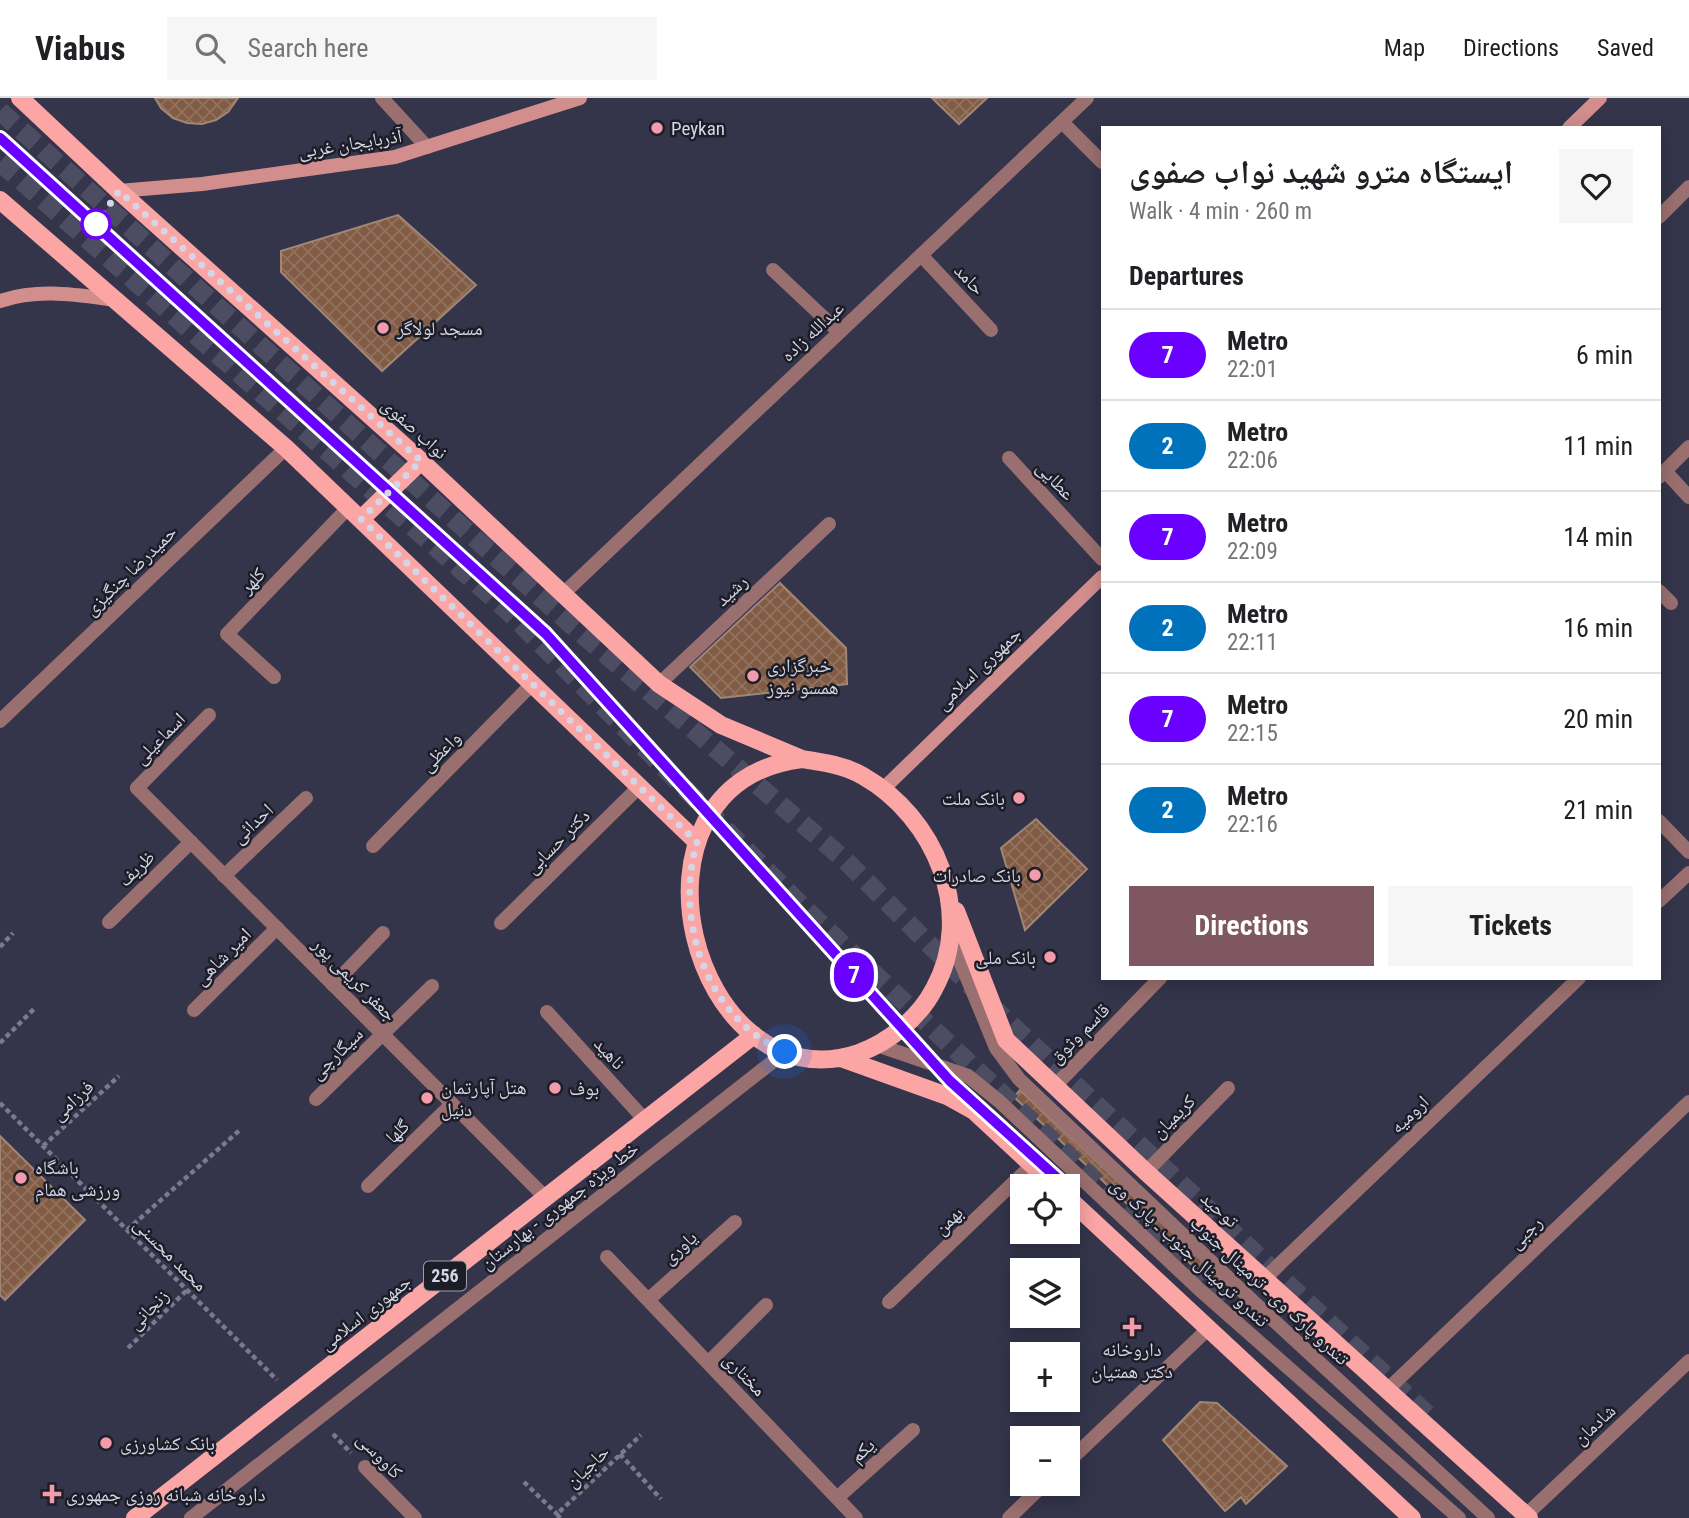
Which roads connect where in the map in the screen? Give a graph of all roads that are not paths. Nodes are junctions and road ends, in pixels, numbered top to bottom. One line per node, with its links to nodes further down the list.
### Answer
1 (20, 98): 7 (main road, نواب صفوی)
2 (30, 98): 7 (main road)
3 (382, 98): 10 (street)
4 (580, 98): 10 (main road, آذربایجان غربی)
5 (1087, 98): 8 (street, عبدالله زاده)
6 (1600, 98): 9 (main road)
7 (45, 121): 13 (main road, نواب صفوی)
8 (1062, 121): 11 (street); 16 (street, عبدالله زاده)
9 (1571, 126)
10 (427, 147): 13 (main road, آذربایجان غربی)
11 (1101, 161)
12 (1689, 187): 15 (street)
13 (119, 191): 25 (main road, نواب صفوی)
14 (0, 200): 19 (main road)
15 (1661, 215)
16 (920, 255): 20 (street, حامد); 21 (street, عبدالله زاده)
17 (773, 270): 21 (street)
18 (0, 301): 19 (main road)
19 (119, 301): 23 (main road)
20 (991, 330)
21 (839, 332): 32 (street, عبدالله زاده)
22 (1689, 447): 26 (street)
23 (286, 448): 28 (main road); 39 (street, حمیدرضا چنگیزی)
24 (1009, 458): 30 (street, عطایی)
25 (421, 461): 28 (main road); 32 (main road, نواب صفوی)
26 (1662, 474): 27 (street)
27 (1689, 497)
28 (355, 513): 35 (street, کلهر); 36 (main road)
29 (829, 524): 37 (street, رشید)
30 (1101, 558)
31 (1101, 579): 43 (main road, جمهوری اسلامی)
32 (564, 593): 37 (main road, نواب صفوی)
33 (1661, 594): 34 (street)
34 (1671, 603)
35 (274, 677)
36 (533, 683): 41 (main road); 48 (street, واعظی)
37 (659, 684): 40 (main road, نواب صفوی)
38 (209, 715): 42 (street, اسماعیلی)
39 (0, 721)
40 (802, 759): 43 (main road); 47 (main road)
41 (640, 786): 47 (main road); 55 (street, دکتر حسابی)
42 (136, 788): 46 (street, جعفر کریمی پور)
43 (883, 789): 52 (main road)
44 (306, 799): 51 (street, احدائی)
45 (1661, 823): 49 (street)
46 (191, 842): 51 (street, جعفر کریمی پور); 54 (street, ظریف)
47 (697, 842): 66 (main road)
48 (373, 846)
49 (1689, 852)
50 (1689, 873): 53 (street)
51 (224, 876): 56 (street, جعفر کریمی پور)
52 (947, 887): 58 (main road); 70 (main road, توحید)
53 (1661, 899)
54 (109, 922)
55 (501, 923)
56 (276, 928): 61 (street, جعفر کریمی پور); 63 (street, امیر شاهی)
57 (383, 933): 61 (street)
58 (951, 939): 67 (main road); 105 (street, تندرو پارک وی ـ ترمینال جنوب)
59 (1158, 980): 70 (street, قاسم وثوق)
60 (1577, 980): 84 (street, ارومیه)
61 (333, 985): 65 (street, جعفر کریمی پور)
62 (432, 986): 65 (street, سیگارچی)
63 (194, 1010)
64 (547, 1012): 75 (street, ناهید)
65 (383, 1034): 72 (street, سیگارچی); 74 (street, جعفر کریمی پور)
66 (754, 1035): 68 (main road); 75 (main road, جمهوری اسلامی / 256)
67 (877, 1045): 69 (main road); 104 (street, تندرو ترمینال جنوب ـ پارک وی)
68 (785, 1052): 69 (main road); 100 (street, خط ویژه جمهوری - بهارستان)
69 (841, 1058): 76 (main road)
70 (1055, 1086): 77 (main road, توحید)
71 (1228, 1088): 77 (street, کریمیان)
72 (316, 1099)
73 (1689, 1102): 91 (street, رجبی)
74 (452, 1104): 79 (street, گلها); 80 (street, جعفر کریمی پور)
75 (645, 1120): 80 (main road, جمهوری اسلامی / 256)
76 (1032, 1165): 78 (main road); 86 (street, بهمن)
77 (1146, 1172): 84 (main road, توحید)
78 (1042, 1174)
79 (368, 1186)
80 (546, 1198): 99 (main road, جمهوری اسلامی / 256)
81 (1080, 1209): 88 (main road)
82 (735, 1222): 85 (street, یاوری)
83 (607, 1257): 85 (street, مختاری)
84 (1265, 1278): 91 (main road, توحید)
85 (648, 1300): 90 (street, مختاری)
86 (889, 1302)
87 (766, 1305): 90 (street)
88 (1207, 1330): 93 (street); 97 (main road)
89 (1689, 1361): 98 (street, شادمان)
90 (708, 1363): 96 (street, مختاری)
91 (1387, 1390): 98 (main road, توحید)
92 (913, 1430): 96 (street, یکم)
93 (1080, 1451)
94 (365, 1467): 101 (street, کاووسی)
95 (1032, 1496): 103 (street)
96 (837, 1498): 102 (street, مختاری)
97 (1406, 1516)
98 (1527, 1516)
99 (135, 1518)
100 (191, 1518)
101 (415, 1518)
102 (856, 1518)
103 (1009, 1518)
104 (1459, 1518)
105 (1489, 1518)

